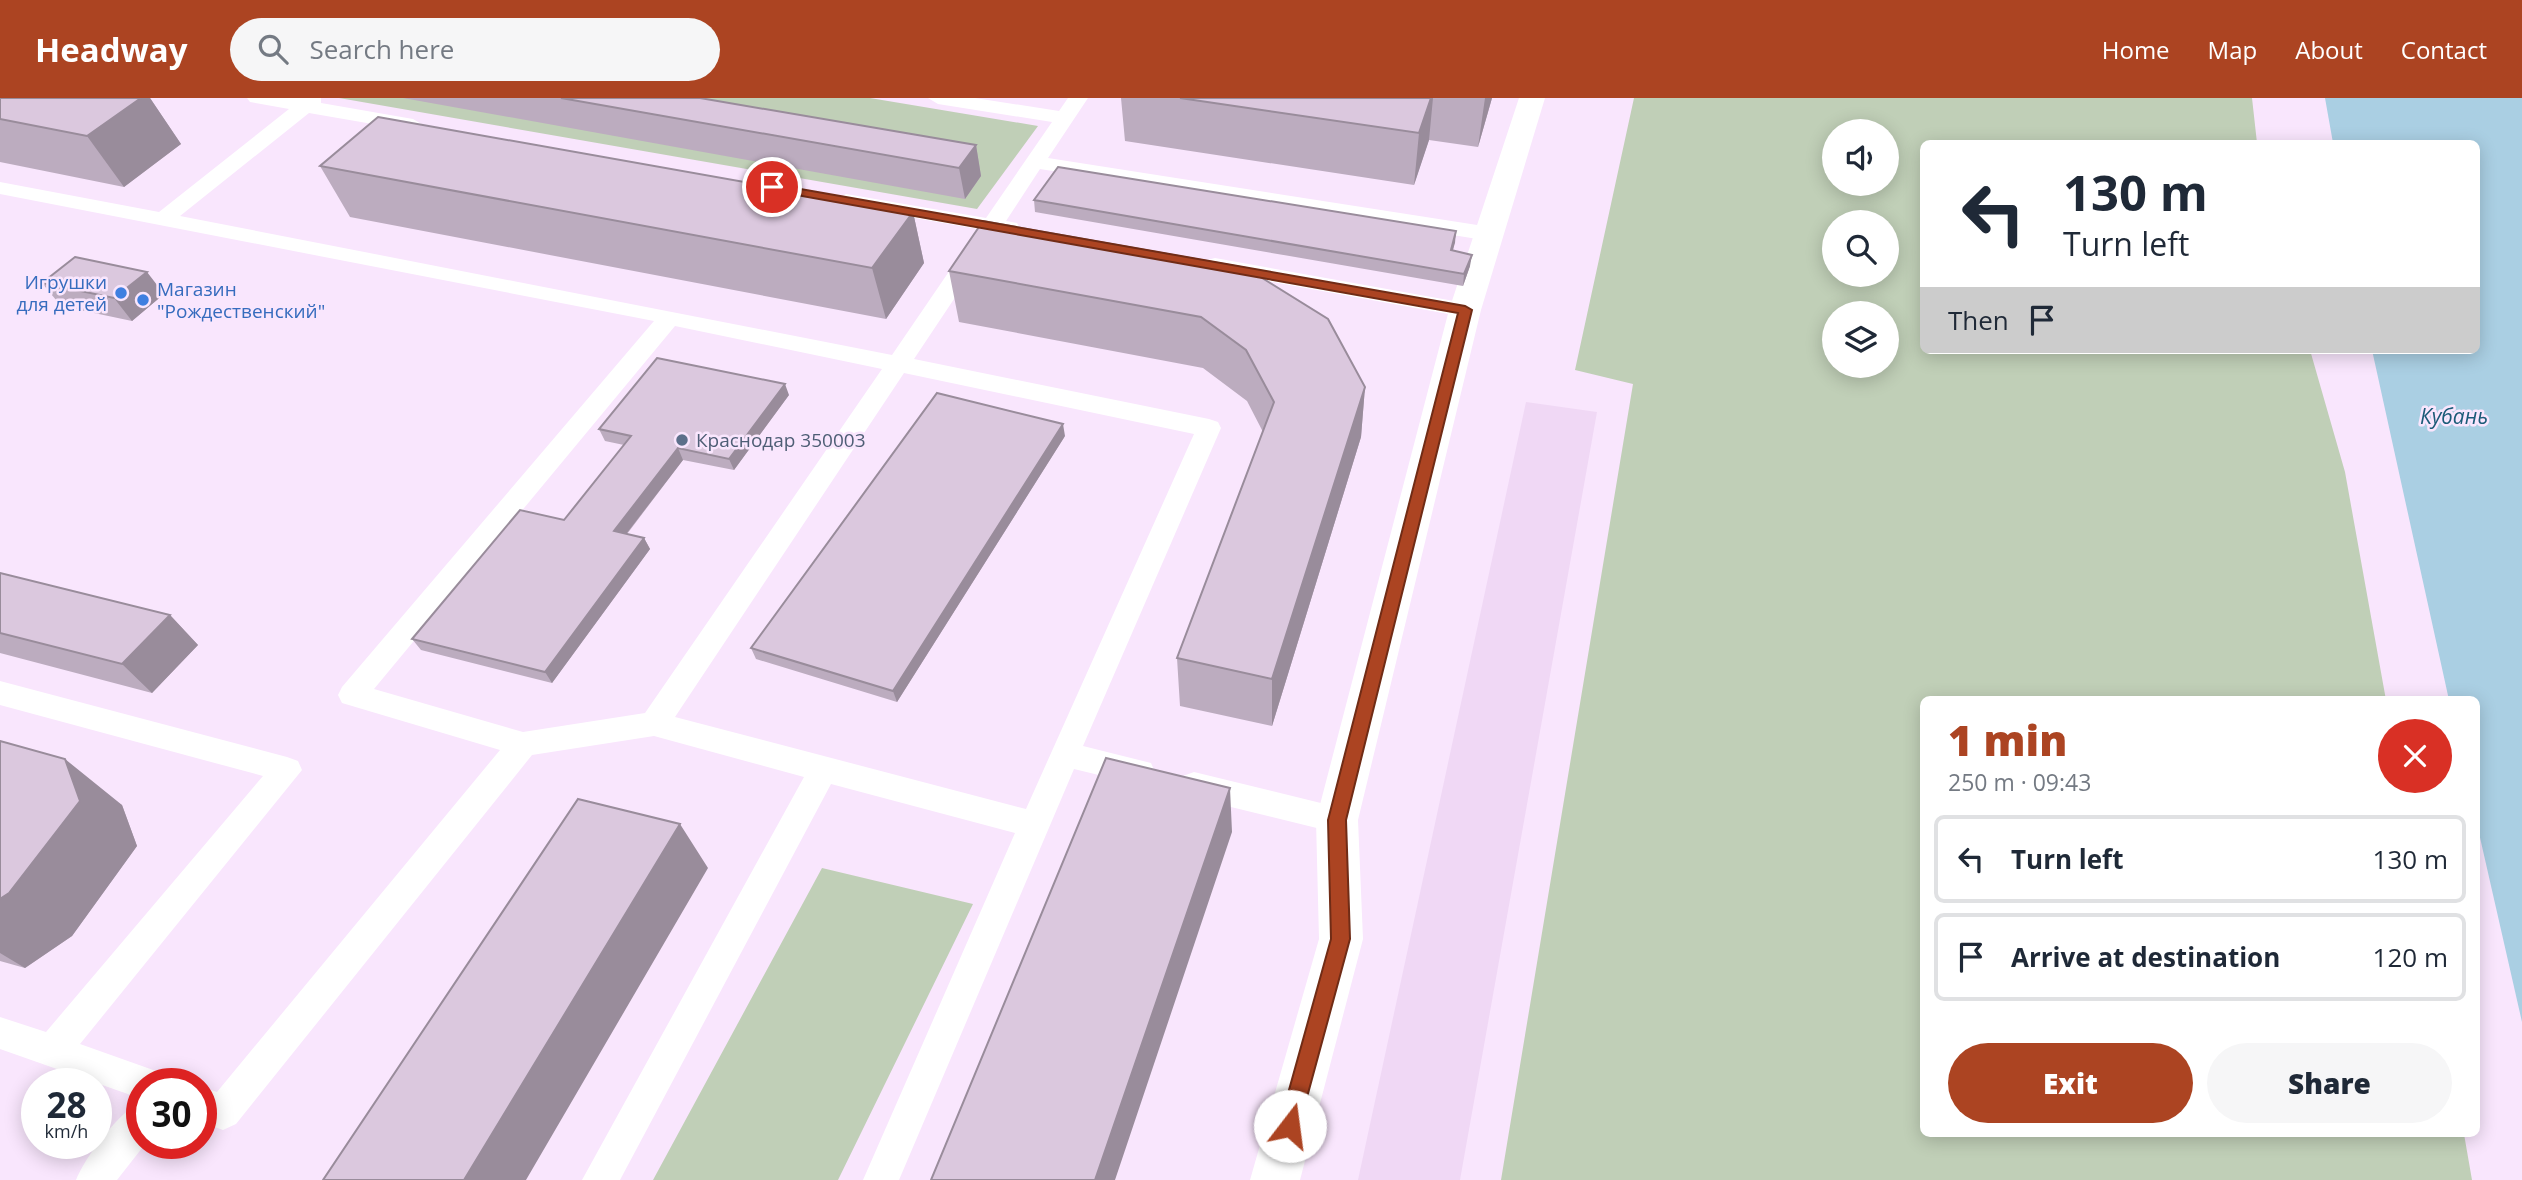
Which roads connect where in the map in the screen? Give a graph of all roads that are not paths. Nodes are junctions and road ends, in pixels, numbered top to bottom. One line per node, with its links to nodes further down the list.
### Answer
1 (257, 98): 4 (lane)
2 (938, 98): 5 (lane)
3 (1532, 98): 13 (street)
4 (310, 102): 6 (lane); 10 (lane)
5 (1072, 108): 7 (lane)
6 (428, 128)
7 (1036, 162): 11 (lane); 13 (lane)
8 (0, 188): 10 (lane)
9 (827, 197): 11 (lane)
10 (162, 220): 16 (lane)
11 (992, 225): 12 (lane); 17 (lane)
12 (1033, 232)
13 (1490, 234): 15 (street)
14 (1195, 262): 15 (lane)
15 (1465, 310): 23 (street)
16 (670, 317): 17 (lane); 20 (lane)
17 (899, 363): 19 (lane); 21 (lane)
18 (0, 693): 26 (lane)
19 (654, 724): 20 (lane); 22 (lane)
20 (523, 744): 28 (lane)
21 (1065, 754): 23 (lane); 24 (lane)
22 (824, 769): 24 (lane); 31 (lane)
23 (1337, 820): 33 (street)
24 (1034, 825): 32 (lane)
25 (0, 1033): 26 (lane)
26 (53, 1051): 27 (lane)
27 (126, 1077)
28 (217, 1110)
29 (126, 1139): 30 (lane)
30 (94, 1180)
31 (600, 1180)
32 (881, 1180)
33 (1275, 1180)

